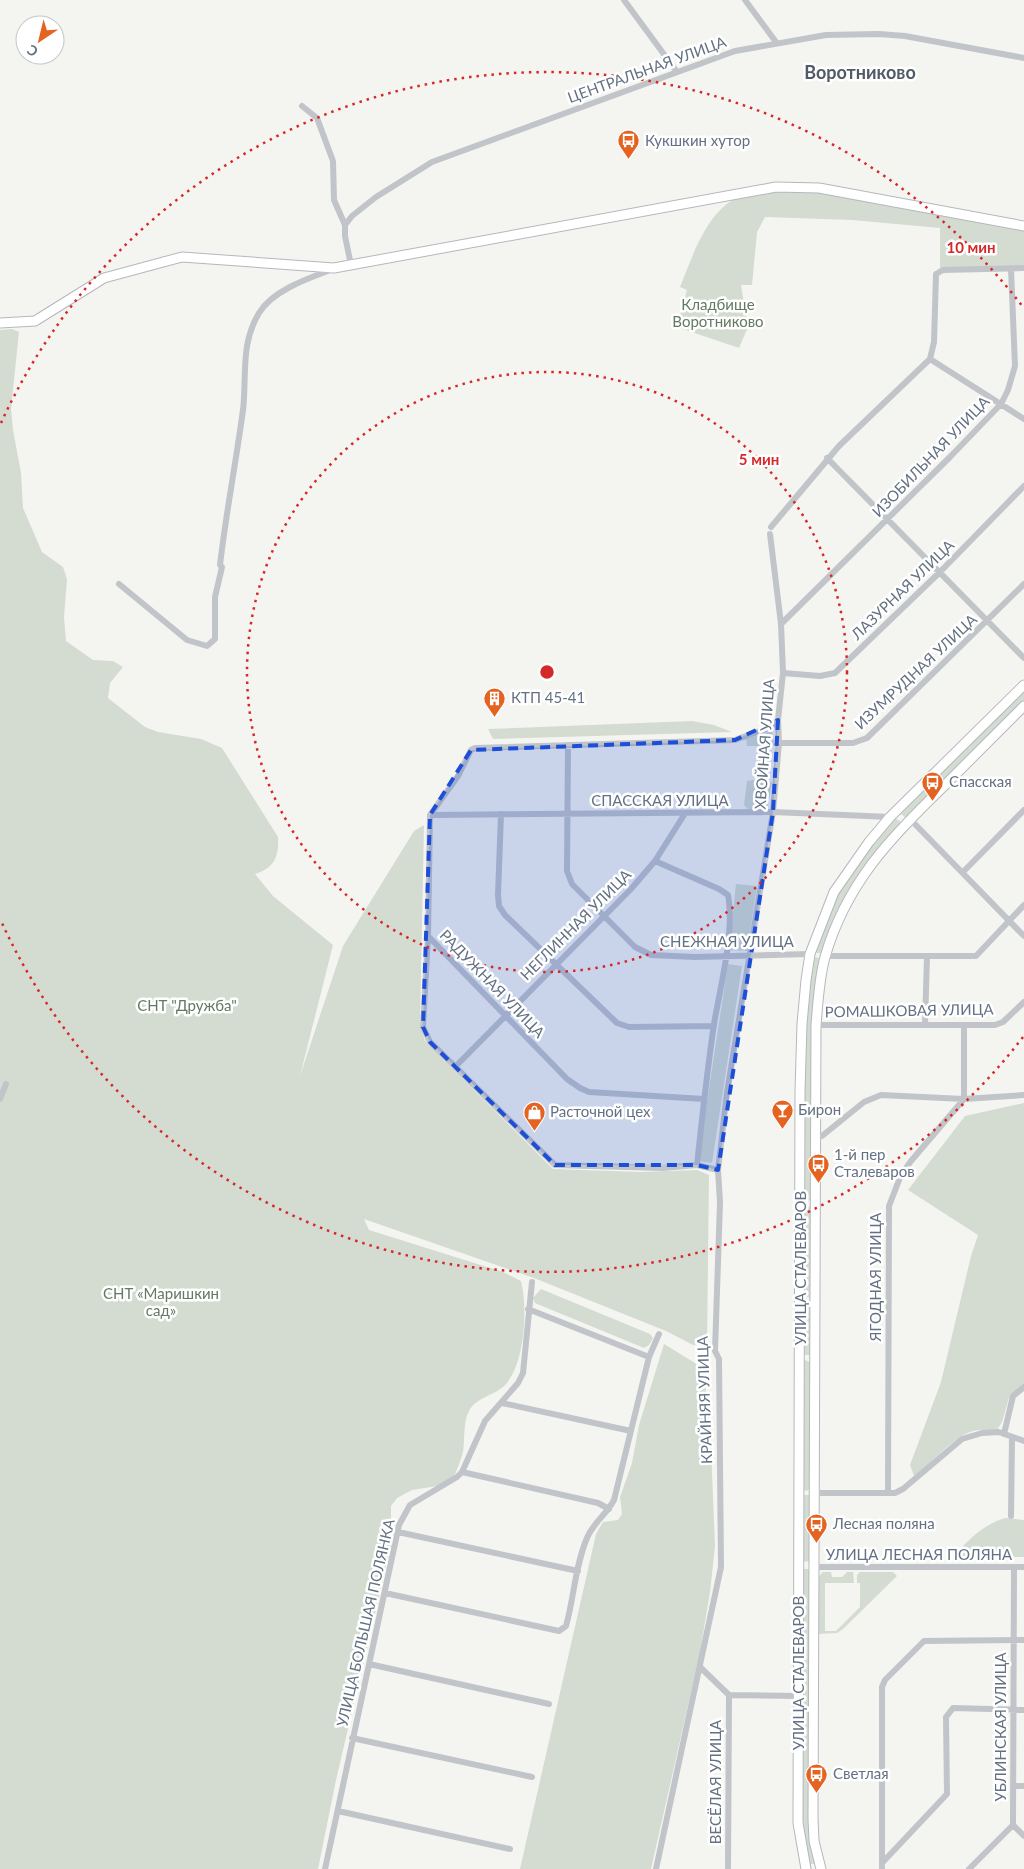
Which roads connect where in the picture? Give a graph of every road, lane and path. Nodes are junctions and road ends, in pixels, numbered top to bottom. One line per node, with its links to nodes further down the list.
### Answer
1 (624, 0): 5 (street)
2 (746, 0): 3 (street)
3 (776, 42): 4 (street, ЦЕНТРАЛЬНАЯ УЛИЦА); 5 (street, ЦЕНТРАЛЬНАЯ УЛИЦА)
4 (1024, 58)
5 (677, 72): 7 (street, ЦЕНТРАЛЬНАЯ УЛИЦА)
6 (302, 106): 7 (street)
7 (345, 225): 9 (street)
8 (1024, 226): 9 (main road)
9 (351, 265): 10 (main road)
10 (334, 268): 13 (main road); 21 (street)
11 (1024, 268): 12 (street)
12 (1011, 269): 14 (street); 15 (street, ИЗОБИЛЬНАЯ УЛИЦА)
13 (0, 323)
14 (930, 359): 15 (street); 17 (street, ХВОЙНАЯ УЛИЦА)
15 (1000, 404): 16 (street); 19 (street, ИЗОБИЛЬНАЯ УЛИЦА)
16 (1024, 419)
17 (827, 458): 19 (street); 24 (street, ХВОЙНАЯ УЛИЦА)
18 (1024, 486): 20 (street, ЛАЗУРНАЯ УЛИЦА)
19 (887, 520): 20 (street); 24 (street, ИЗОБИЛЬНАЯ УЛИЦА)
20 (940, 572): 23 (street); 26 (street, ЛАЗУРНАЯ УЛИЦА)
21 (119, 584)
22 (1024, 584): 23 (street, ИЗУМРУДНАЯ УЛИЦА)
23 (989, 621): 25 (street); 30 (street, ИЗУМРУДНАЯ УЛИЦА)
24 (781, 624): 26 (street, ХВОЙНАЯ УЛИЦА)
25 (1024, 658)
26 (783, 673): 29 (street, ХВОЙНАЯ УЛИЦА)
27 (1024, 685): 38 (main road, УЛИЦА СТАЛЕВАРОВ)
28 (1024, 706): 39 (main road, УЛИЦА СТАЛЕВАРОВ)
29 (778, 720): 30 (street, ХВОЙНАЯ УЛИЦА); 31 (street)
30 (779, 743): 33 (street, ХВОЙНАЯ УЛИЦА)
31 (568, 745): 34 (street, СНЕЖНАЯ УЛИЦА); 36 (street)
32 (1024, 810): 41 (street)
33 (773, 812): 37 (street, СПАССКАЯ УЛИЦА); 38 (street, СПАССКАЯ УЛИЦА); 48 (street, ХВОЙНАЯ УЛИЦА)
34 (566, 813): 35 (street, СПАССКАЯ УЛИЦА); 37 (street, СПАССКАЯ УЛИЦА); 43 (street, СНЕЖНАЯ УЛИЦА)
35 (501, 814): 36 (street, СПАССКАЯ УЛИЦА); 52 (street)
36 (430, 815): 45 (street, РАДУЖНАЯ УЛИЦА)
37 (684, 815): 40 (street, НЕГЛИННАЯ УЛИЦА)
38 (893, 815): 39 (main road); 47 (main road, УЛИЦА СТАЛЕВАРОВ)
39 (908, 821): 41 (street); 49 (main road, УЛИЦА СТАЛЕВАРОВ)
40 (655, 861): 43 (street, НЕГЛИННАЯ УЛИЦА); 51 (street)
41 (963, 872): 44 (street)
42 (1024, 905): 44 (street)
43 (604, 916): 51 (street, СНЕЖНАЯ УЛИЦА); 52 (street, НЕГЛИННАЯ УЛИЦА)
44 (1008, 920): 46 (street); 50 (street)
45 (428, 936): 54 (street, РАДУЖНАЯ УЛИЦА); 59 (street)
46 (1024, 936)
47 (810, 954): 48 (street, СНЕЖНАЯ УЛИЦА); 49 (main road); 68 (main road, УЛИЦА СТАЛЕВАРОВ)
48 (749, 956): 51 (street, СНЕЖНАЯ УЛИЦА); 67 (street, КРАЙНЯЯ УЛИЦА)
49 (826, 956): 50 (street); 55 (main road, УЛИЦА СТАЛЕВАРОВ)
50 (927, 956): 56 (street)
51 (725, 957): 58 (street)
52 (556, 964): 54 (street, НЕГЛИННАЯ УЛИЦА); 58 (street)
53 (1024, 1002): 57 (street, РОМАШКОВАЯ УЛИЦА)
54 (504, 1015): 59 (street, НЕГЛИННАЯ УЛИЦА); 63 (street, РАДУЖНАЯ УЛИЦА)
55 (816, 1025): 56 (street, РОМАШКОВАЯ УЛИЦА); 65 (main road, УЛИЦА СТАЛЕВАРОВ)
56 (925, 1025): 57 (street, РОМАШКОВАЯ УЛИЦА)
57 (964, 1025): 64 (street)
58 (714, 1026): 63 (street)
59 (455, 1067): 66 (street)
60 (6, 1084): 62 (street)
61 (1024, 1095): 64 (street)
62 (0, 1099)
63 (704, 1099): 66 (street)
64 (964, 1099): 65 (street); 85 (street, ЯГОДНАЯ УЛИЦА)
65 (816, 1138): 69 (main road, УЛИЦА СТАЛЕВАРОВ)
66 (697, 1165): 67 (street)
67 (718, 1170): 98 (street, КРАЙНЯЯ УЛИЦА)
68 (801, 1204): 69 (main road); 71 (main road, УЛИЦА СТАЛЕВАРОВ)
69 (815, 1204): 72 (main road, УЛИЦА СТАЛЕВАРОВ)
70 (532, 1282): 73 (street)
71 (801, 1299): 72 (main road); 83 (main road, УЛИЦА СТАЛЕВАРОВ)
72 (815, 1299): 84 (main road, УЛИЦА СТАЛЕВАРОВ)
73 (528, 1309): 75 (street); 77 (street)
74 (659, 1334): 75 (street)
75 (649, 1357): 78 (street)
76 (1024, 1387): 79 (street)
77 (502, 1403): 78 (street); 82 (street)
78 (631, 1431): 86 (street)
79 (1004, 1434): 80 (street); 85 (street)
80 (1012, 1438): 81 (street); 87 (street)
81 (1024, 1440)
82 (462, 1472): 86 (street); 88 (street, УЛИЦА БОЛЬШАЯ ПОЛЯНКА)
83 (799, 1492): 84 (main road); 89 (main road, УЛИЦА СТАЛЕВАРОВ)
84 (814, 1493): 85 (street); 90 (main road, УЛИЦА СТАЛЕВАРОВ)
85 (888, 1493)
86 (609, 1509): 93 (street)
87 (1011, 1516)
88 (398, 1532): 93 (street); 94 (street, УЛИЦА БОЛЬШАЯ ПОЛЯНКА)
89 (799, 1566): 90 (main road); 100 (main road, УЛИЦА СТАЛЕВАРОВ)
90 (813, 1567): 91 (street, УЛИЦА ЛЕСНАЯ ПОЛЯНА); 117 (main road, УЛИЦА СТАЛЕВАРОВ)
91 (1014, 1567): 92 (street, УЛИЦА ЛЕСНАЯ ПОЛЯНА); 95 (street, УБЛИНСКАЯ УЛИЦА)
92 (1024, 1567)
93 (578, 1571): 94 (street)
94 (385, 1593): 97 (street, УЛИЦА БОЛЬШАЯ ПОЛЯНКА)
95 (1014, 1640): 96 (street); 102 (street, УБЛИНСКАЯ УЛИЦА); 112 (street)
96 (1024, 1640)
97 (369, 1664): 101 (street); 104 (street, УЛИЦА БОЛЬШАЯ ПОЛЯНКА)
98 (701, 1668): 99 (street); 114 (street, КРАЙНЯЯ УЛИЦА)
99 (729, 1695): 100 (street); 115 (street, ВЕСЁЛАЯ УЛИЦА)
100 (798, 1696): 116 (main road, УЛИЦА СТАЛЕВАРОВ)
101 (549, 1704)
102 (1014, 1710): 103 (street); 106 (street, УБЛИНСКАЯ УЛИЦА); 112 (street)
103 (1024, 1710)
104 (352, 1738): 105 (street); 108 (street, УЛИЦА БОЛЬШАЯ ПОЛЯНКА)
105 (532, 1777)
106 (1014, 1786): 107 (street); 109 (street, УБЛИНСКАЯ УЛИЦА)
107 (1024, 1786)
108 (338, 1811): 111 (street); 113 (street, УЛИЦА БОЛЬШАЯ ПОЛЯНКА)
109 (1013, 1825): 110 (street); 118 (street)
110 (1024, 1836)
111 (510, 1850)
112 (882, 1866)
113 (326, 1869)
114 (656, 1869)
115 (728, 1869)
116 (806, 1869)
117 (821, 1869)
118 (968, 1869)

